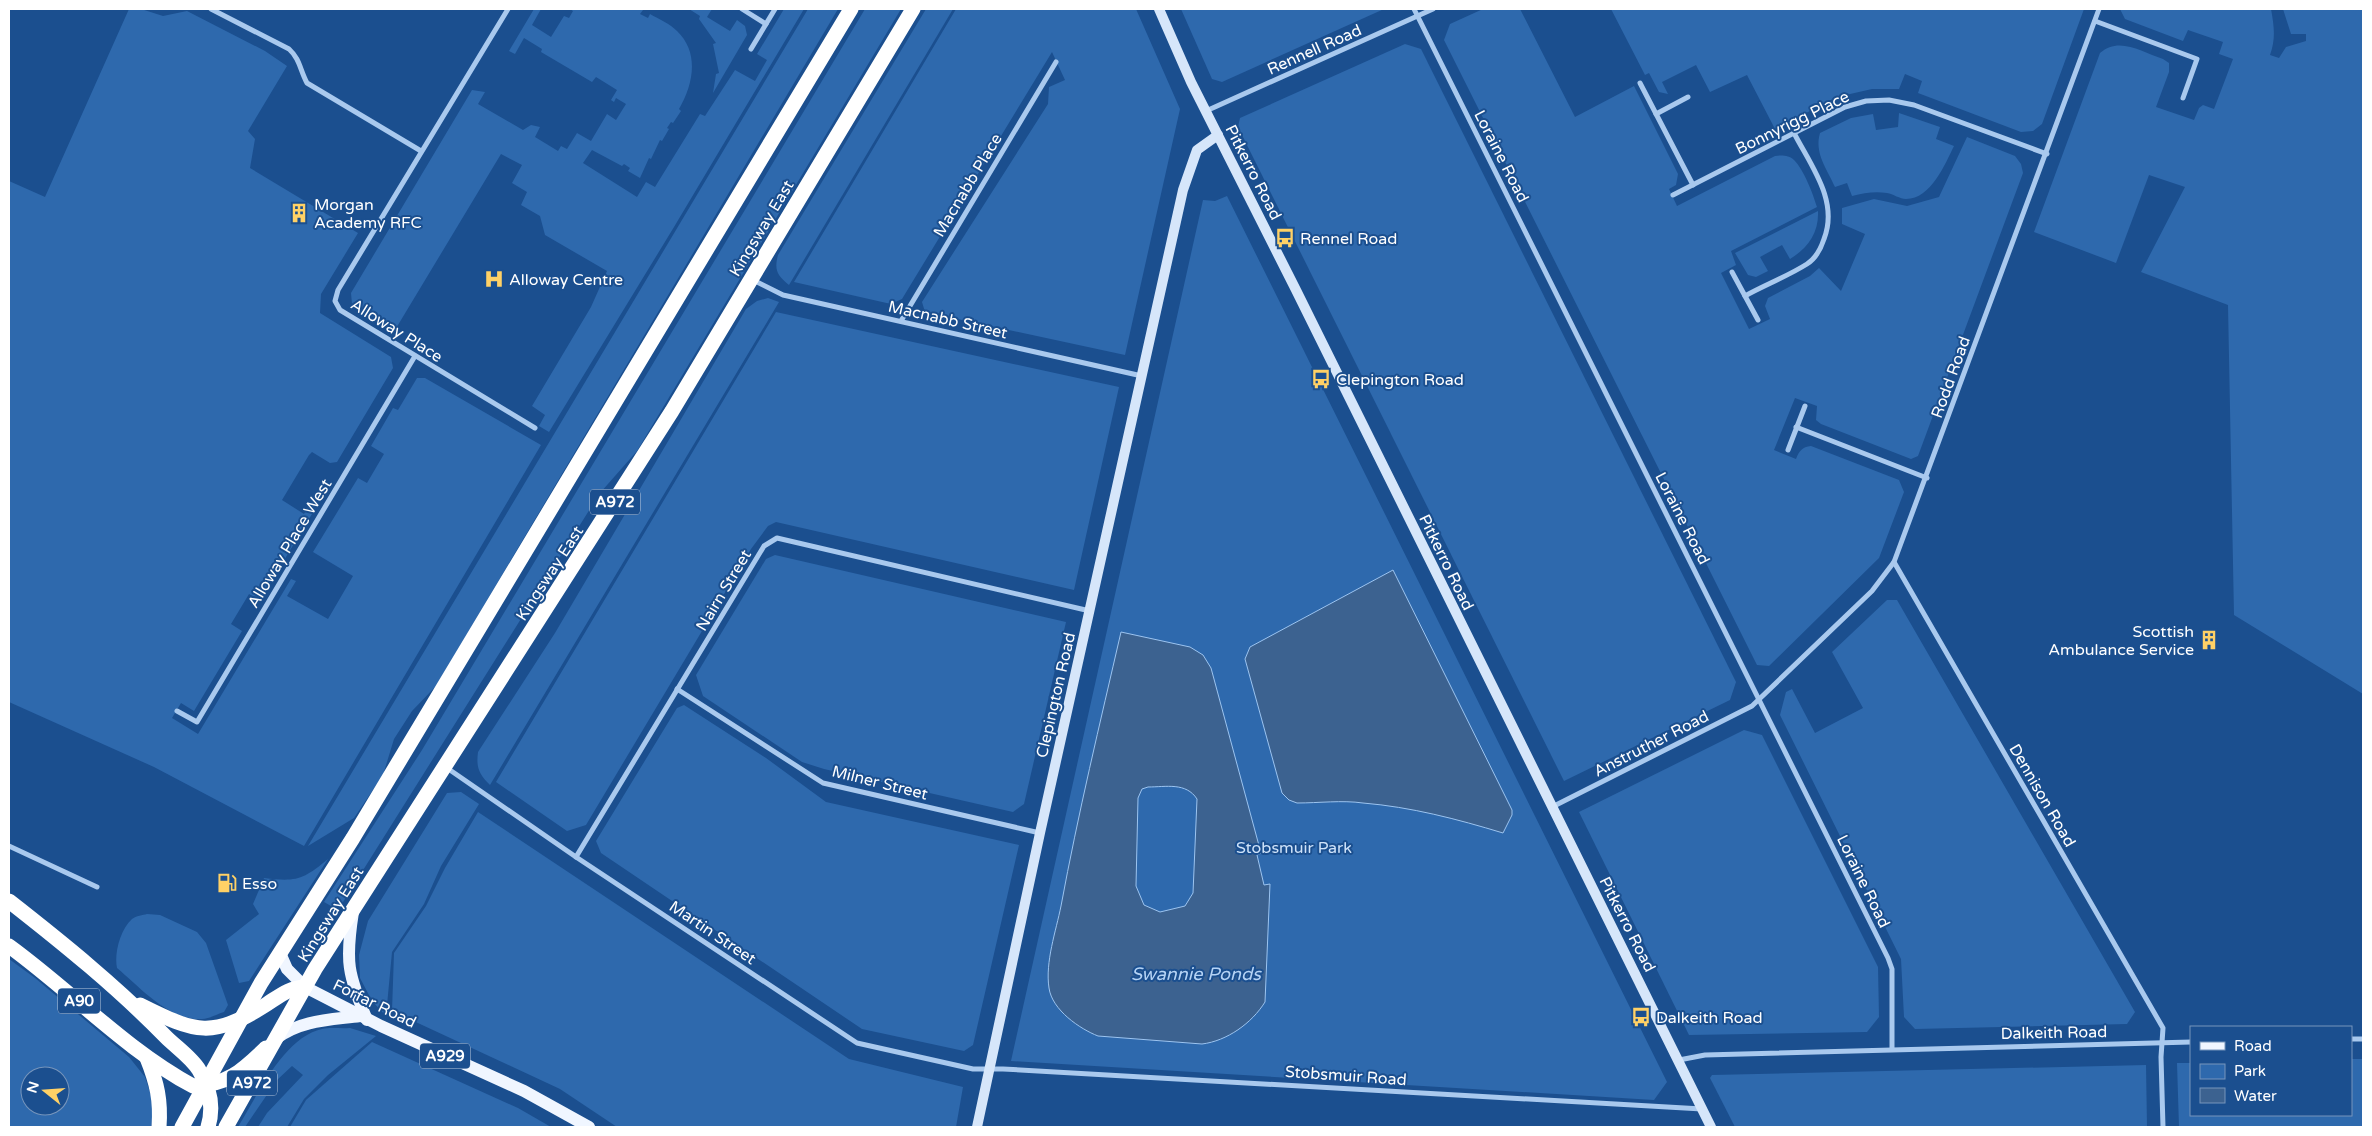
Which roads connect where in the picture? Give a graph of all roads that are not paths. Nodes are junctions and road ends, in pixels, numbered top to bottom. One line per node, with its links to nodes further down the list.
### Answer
1 (211, 9): 23 (street)
2 (508, 9): 23 (street, Alloway Place)
3 (742, 9): 13 (street)
4 (775, 9): 13 (street)
5 (850, 9): 53 (highway, Kingsway East / A972)
6 (913, 9): 28 (highway, Kingsway East / A972)
7 (1159, 9): 19 (street, Pitkerro Road)
8 (1414, 9): 11 (street, Loraine Road)
9 (1433, 9): 11 (street, Rennell Road)
10 (2099, 9): 12 (street, Rodd Road)
11 (1418, 16): 19 (street, Rennell Road); 42 (street, Loraine Road)
12 (2095, 20): 18 (street); 24 (street, Rodd Road)
13 (766, 24): 14 (street)
14 (751, 50)
15 (1056, 62): 31 (street, Macnabb Place)
16 (1640, 83): 20 (street)
17 (1688, 97): 20 (street)
18 (2183, 98)
19 (1206, 111): 22 (street, Pitkerro Road)
20 (1656, 114): 25 (street)
21 (1794, 132): 24 (street, Bonnyrigg Place); 25 (street, Bonnyrigg Place); 29 (street)
22 (1218, 135): 33 (street, Clepington Road); 45 (street, Pitkerro Road)
23 (422, 151): 32 (street, Alloway Place)
24 (2046, 154): 38 (street, Rodd Road)
25 (1693, 185): 26 (street, Bonnyrigg Place)
26 (1673, 195)
27 (1732, 272): 29 (street)
28 (751, 279): 31 (street, Macnabb Street); 44 (highway, Kingsway East / A972)
29 (1745, 296): 30 (street)
30 (1758, 320)
31 (901, 321): 33 (street, Macnabb Street)
32 (415, 356): 36 (street, Alloway Place); 43 (street, Alloway Place West)
33 (1142, 376): 40 (street, Clepington Road)
34 (1804, 406): 35 (street)
35 (1796, 427): 37 (street); 38 (street)
36 (535, 428)
37 (1788, 450)
38 (1927, 478): 39 (street, Rodd Road)
39 (1894, 562): 42 (street, Rodd Road); 59 (street, Dennison Road)
40 (1090, 611): 41 (street, Nairn Street); 46 (street, Clepington Road)
41 (678, 689): 46 (street, Milner Street); 48 (street, Nairn Street)
42 (1759, 698): 45 (street, Anstruther Road); 61 (street, Loraine Road)
43 (177, 711)
44 (444, 766): 48 (street, Martin Street); 51 (highway, Kingsway East / A972)
45 (1551, 807): 63 (street, Pitkerro Road)
46 (1040, 833): 64 (street, Clepington Road)
47 (9, 846): 49 (street)
48 (576, 857): 64 (street, Martin Street)
49 (97, 887)
50 (9, 900): 55 (highway, A90)
51 (353, 910): 54 (highway, Kingsway East / A972); 56 (main road)
52 (9, 946): 62 (highway, A90)
53 (280, 953): 54 (main road, Forfar Road / A929); 57 (highway, Kingsway East / A972)
54 (305, 987): 56 (main road, Forfar Road / A929); 57 (highway); 58 (highway, Kingsway East / A972)
55 (129, 999): 57 (highway, A90); 65 (highway, A90)
56 (363, 1018): 58 (main road); 71 (main road, Forfar Road / A929)
57 (241, 1020): 65 (highway, Kingsway East / A972)
58 (276, 1038): 65 (highway); 70 (highway, Kingsway East / A972)
59 (2162, 1042): 60 (street, Dalkeith Road); 61 (street, Dalkeith Road); 74 (street, Dennison Road)
60 (2190, 1042)
61 (1892, 1048): 63 (street, Dalkeith Road)
62 (147, 1058): 65 (highway, A90); 67 (highway, A90)
63 (1679, 1060): 66 (street, Pitkerro Road)
64 (988, 1069): 66 (street, Stobsmuir Road); 72 (street, Clepington Road)
65 (206, 1086): 68 (highway, Kingsway East); 69 (highway, A90)
66 (1702, 1109): 73 (street, Pitkerro Road)
67 (159, 1127)
68 (182, 1127)
69 (208, 1127)
70 (226, 1127)
71 (588, 1127)
72 (977, 1127)
73 (1711, 1127)
74 (2163, 1127)

